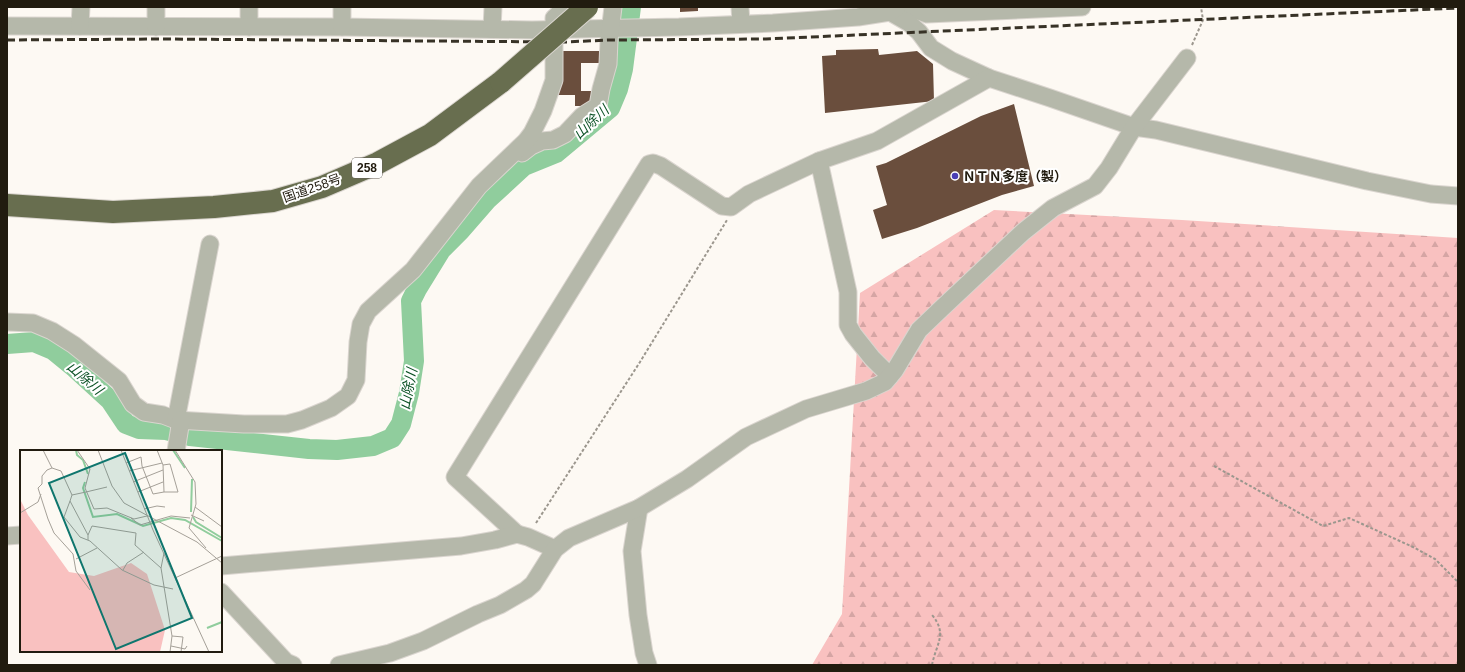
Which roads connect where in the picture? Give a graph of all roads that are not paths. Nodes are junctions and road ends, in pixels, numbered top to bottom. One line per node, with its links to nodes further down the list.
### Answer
1 (81, 7): 14 (street)
2 (156, 7): 15 (street)
3 (249, 7): 16 (street)
4 (342, 7): 17 (street)
5 (493, 7): 19 (street)
6 (566, 7): 20 (street)
7 (587, 7): 27 (highway, 国道258号 / 258, bridge)
8 (613, 7): 18 (street)
9 (908, 7): 10 (street)
10 (1082, 7)
11 (893, 10): 12 (street); 22 (street)
12 (740, 15): 18 (street)
13 (7, 26): 14 (street)
14 (80, 26): 15 (street)
15 (156, 27): 16 (street)
16 (249, 27): 17 (street)
17 (342, 27): 19 (street)
18 (622, 28): 20 (street); 25 (street)
19 (492, 29): 20 (street)
20 (555, 29): 25 (street)
21 (1187, 58): 23 (street)
22 (988, 78): 23 (street); 24 (street)
23 (1134, 127): 26 (street); 30 (street)
24 (819, 162): 30 (street); 34 (street)
25 (502, 165): 31 (street)
26 (1458, 196)
27 (7, 205)
28 (210, 244): 31 (street)
29 (7, 322): 31 (street)
30 (890, 376): 33 (street)
31 (179, 420): 32 (street)
32 (177, 448)
33 (639, 508): 37 (street); 42 (street)
34 (517, 534): 37 (street); 38 (street)
35 (20, 535): 36 (street)
36 (7, 536)
37 (554, 549): 41 (street)
38 (222, 566)
39 (222, 593): 40 (street)
40 (293, 665)
41 (339, 665)
42 (648, 665)

